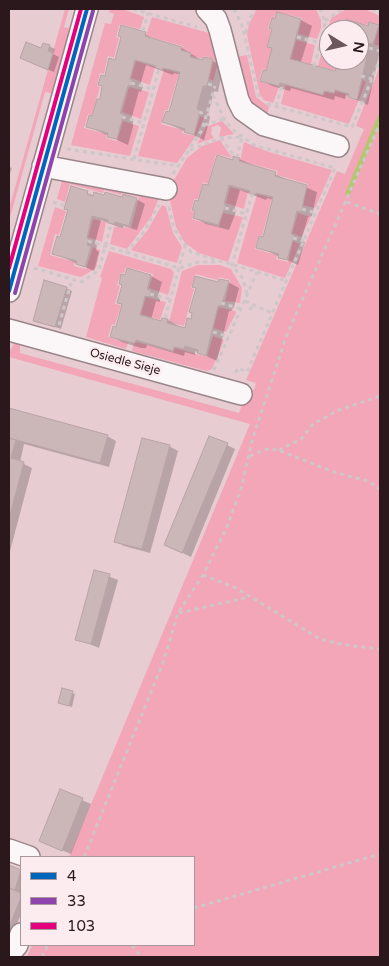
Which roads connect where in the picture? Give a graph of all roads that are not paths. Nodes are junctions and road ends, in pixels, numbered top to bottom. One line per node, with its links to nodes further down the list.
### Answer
1 (87, 9): 4 (street)
2 (204, 18): 3 (street)
3 (338, 146)
4 (43, 166): 5 (street); 6 (street)
5 (166, 189)
6 (9, 291)
7 (9, 330): 8 (street, Osiedle Sieje)
8 (238, 387)
9 (9, 850): 10 (street)
10 (25, 856)
11 (20, 936): 12 (street)
12 (9, 954)

